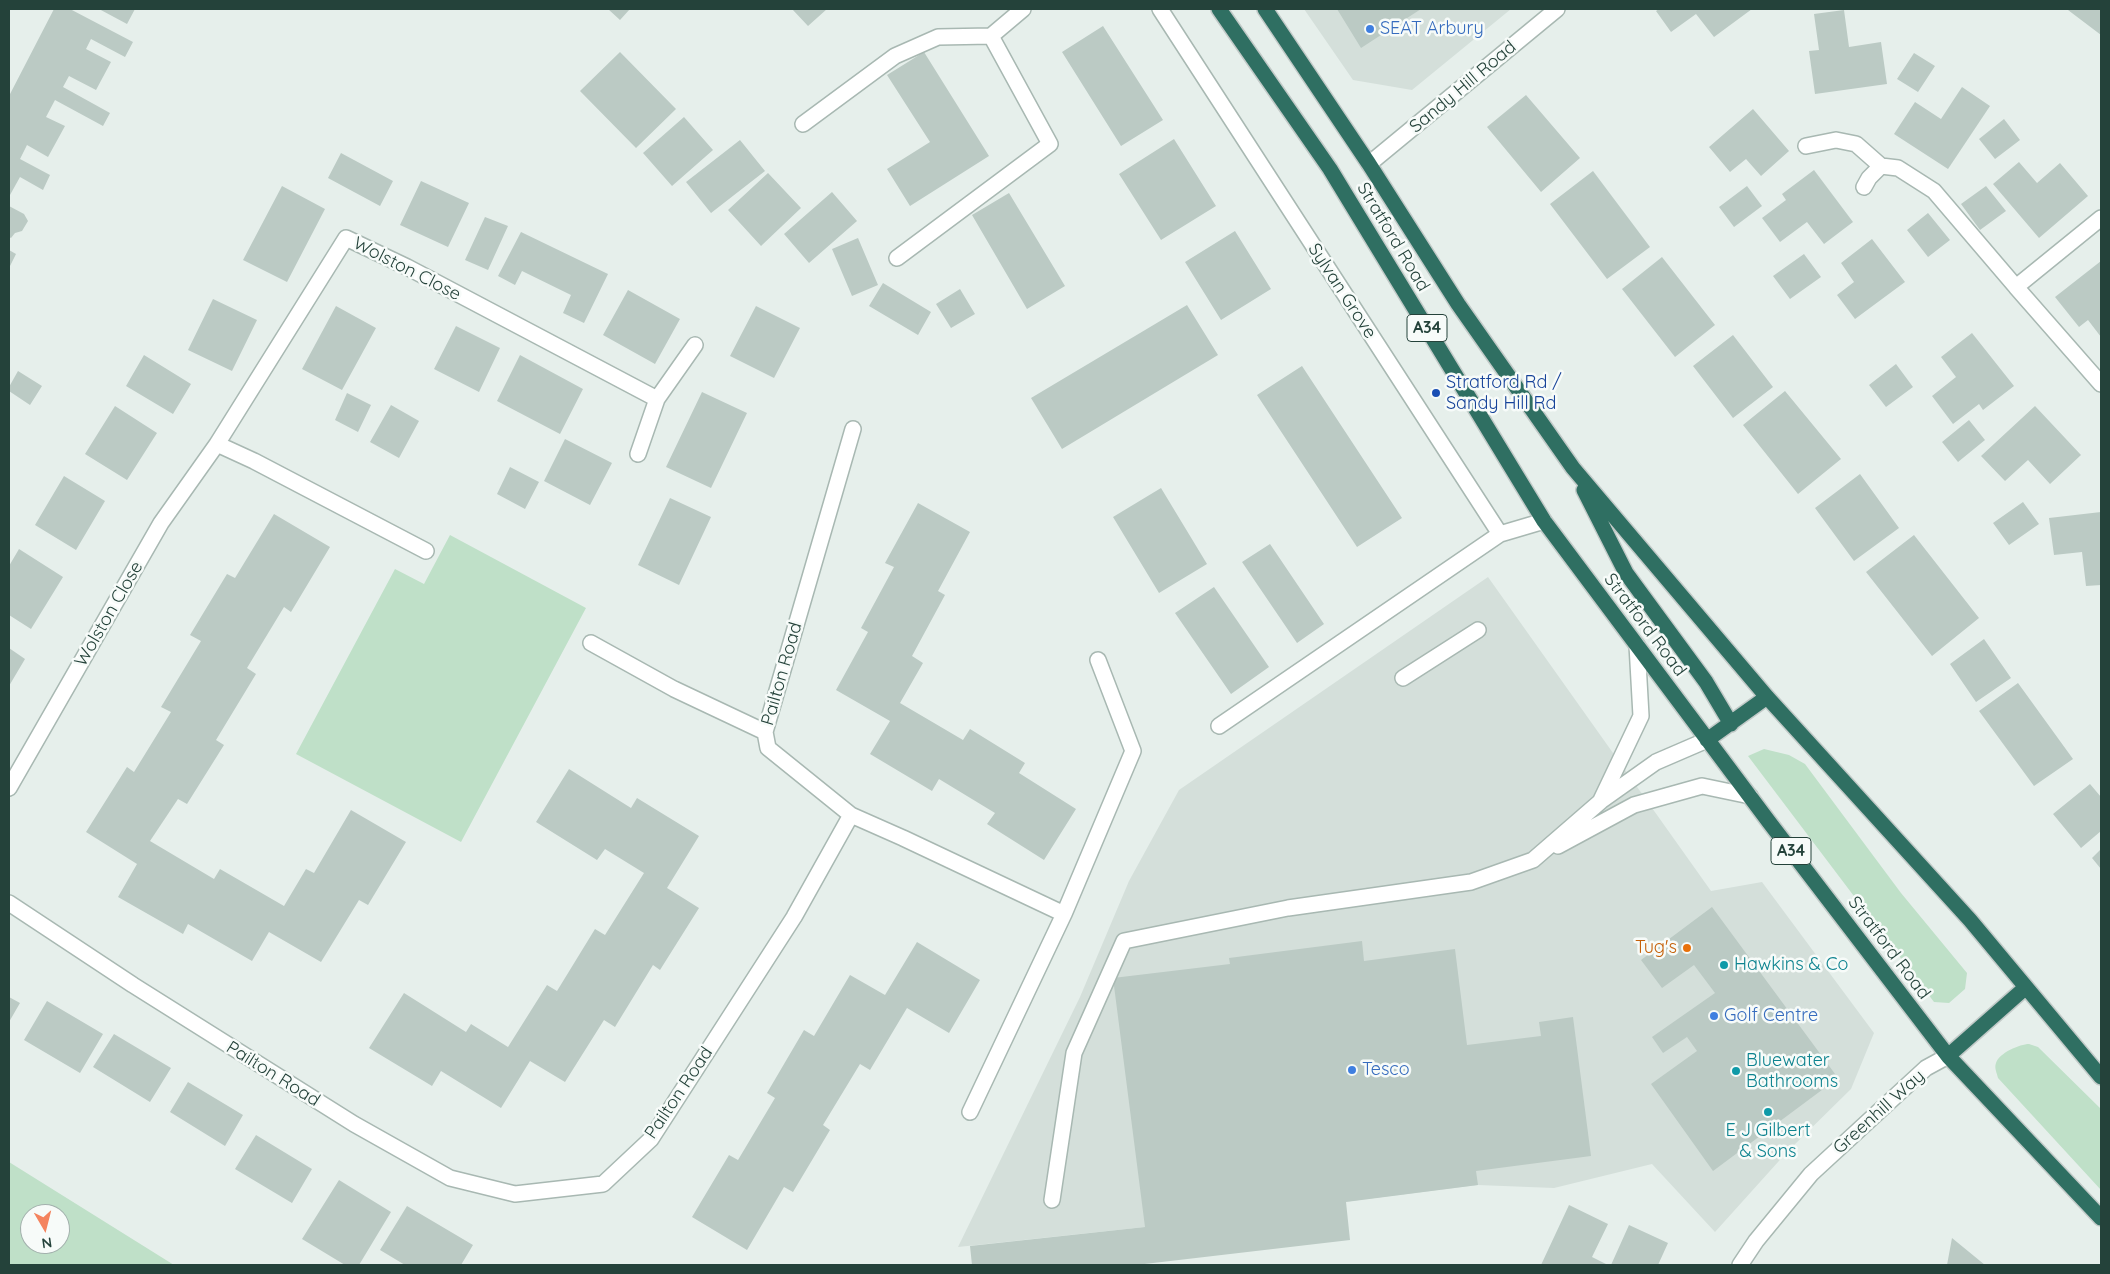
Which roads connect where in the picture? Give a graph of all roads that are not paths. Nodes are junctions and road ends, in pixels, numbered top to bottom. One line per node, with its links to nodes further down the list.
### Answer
1 (1023, 9): 6 (street)
2 (1160, 9): 23 (street, Sylvan Grove)
3 (1219, 9): 22 (highway, Stratford Road / A34)
4 (1265, 9): 9 (highway, Stratford Road / A34)
5 (1557, 9): 9 (street, Sandy Hill Road)
6 (991, 36): 7 (street); 13 (street)
7 (803, 124)
8 (1806, 146): 10 (street)
9 (1369, 164): 21 (highway, Stratford Road / A34)
10 (1882, 166): 11 (street); 14 (street)
11 (1864, 187)
12 (2101, 218): 14 (street)
13 (897, 258)
14 (2016, 287): 16 (street)
15 (695, 345): 17 (street)
16 (2101, 384)
17 (657, 399): 19 (street, Wolston Close); 20 (street)
18 (853, 429): 33 (street, Pailton Road)
19 (217, 444): 24 (street); 35 (street, Wolston Close)
20 (638, 454)
21 (1573, 468): 30 (highway, Stratford Road / A34); 31 (highway)
22 (1544, 520): 23 (street); 27 (highway, Stratford Road / A34)
23 (1500, 534): 32 (street)
24 (426, 551)
25 (1478, 630): 29 (street)
26 (591, 643): 33 (street)
27 (1637, 645): 34 (highway, Stratford Road / A34); 37 (street)
28 (1098, 660): 41 (street)
29 (1403, 678)
30 (1767, 697): 31 (highway); 42 (highway, Stratford Road / A34)
31 (1730, 724): 34 (highway)
32 (1219, 726)
33 (765, 732): 38 (street, Pailton Road)
34 (1707, 740): 36 (highway, Stratford Road / A34); 37 (street)
35 (9, 788)
36 (1750, 796): 39 (street); 43 (highway, Stratford Road / A34)
37 (1601, 801): 39 (street)
38 (850, 815): 40 (street, Pailton Road); 41 (street)
39 (1533, 860): 46 (street)
40 (9, 903)
41 (1064, 914): 45 (street)
42 (2025, 988): 43 (highway); 44 (highway, Stratford Road / A34)
43 (1948, 1056): 47 (highway, Stratford Road / A34); 48 (street, Greenhill Way)
44 (2101, 1077)
45 (970, 1112)
46 (1052, 1200)
47 (2101, 1218)
48 (1740, 1265)

